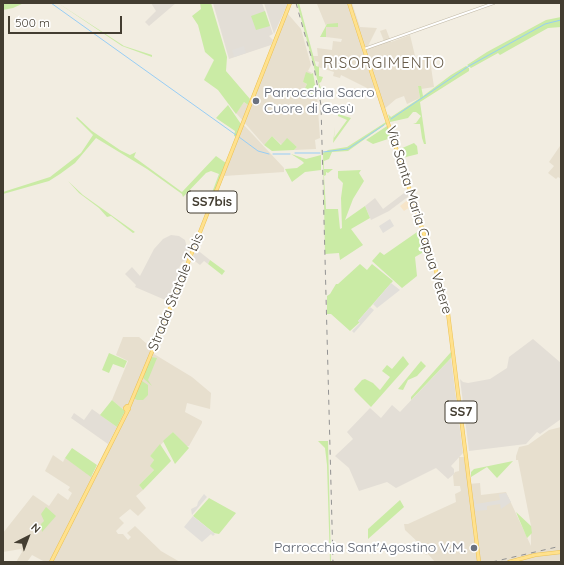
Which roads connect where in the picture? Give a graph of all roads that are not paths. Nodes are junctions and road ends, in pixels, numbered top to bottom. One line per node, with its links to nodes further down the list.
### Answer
1 (290, 3): 6 (main road, Strada Statale 7 bis / SS7bis)
2 (349, 3): 4 (main road, Via Santa Maria Capua Vetere / SS7)
3 (494, 3): 4 (street)
4 (364, 49): 7 (main road, Via Santa Maria Capua Vetere / SS7)
5 (561, 552): 8 (main road)
6 (51, 562)
7 (479, 562)
8 (509, 562)

